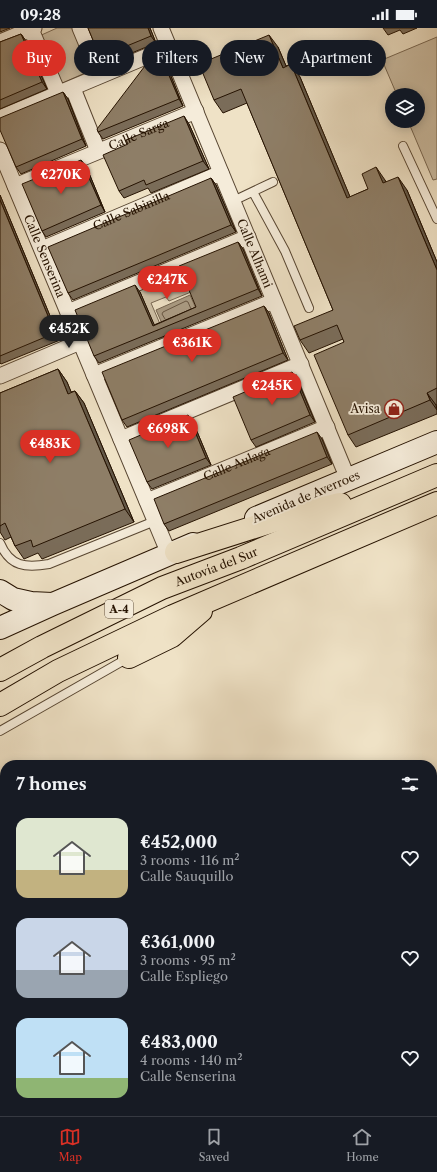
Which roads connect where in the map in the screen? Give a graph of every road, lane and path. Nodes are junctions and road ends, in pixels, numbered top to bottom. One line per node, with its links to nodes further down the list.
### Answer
1 (80, 28): 4 (street)
2 (161, 28): 5 (street, Calle Alhami)
3 (34, 31): 6 (street); 9 (street)
4 (85, 40)
5 (166, 40)
6 (0, 42)
7 (142, 58): 12 (street)
8 (181, 76): 11 (street, Calle Alhami)
9 (56, 88)
10 (74, 91): 13 (street)
11 (196, 111): 16 (street, Calle Alhami); 18 (street, Calle Sarga)
12 (0, 118)
13 (96, 146)
14 (404, 146): 21 (lane)
15 (0, 150): 18 (street, Calle Senserina)
16 (222, 173): 20 (street, Calle Alhami); 23 (street, Calle Sabinilla)
17 (273, 182): 19 (lane)
18 (15, 186): 23 (street, Calle Senserina)
19 (253, 192): 20 (lane); 25 (lane)
20 (233, 201): 22 (street, Calle Alhami)
21 (437, 219)
22 (248, 237): 24 (street, Calle Alhami); 26 (street)
23 (42, 249): 26 (street, Calle Senserina)
24 (274, 301): 28 (street, Calle Alhami); 29 (street)
25 (309, 308)
26 (68, 312): 27 (street, Calle Senserina)
27 (80, 342): 29 (street, Calle Senserina); 30 (street)
28 (301, 364): 31 (street, Calle Alhami); 32 (street)
29 (94, 375): 32 (street, Calle Senserina)
30 (0, 376)
31 (327, 427): 35 (street, Calle Alhami); 37 (street, Calle Aulaga)
32 (121, 438): 37 (street, Calle Senserina)
33 (437, 442): 35 (street, Avenida de Averroes)
34 (437, 475): 36 (highway, Autovía del Sur / A-4)
35 (348, 479): 43 (street, Avenida de Averroes)
36 (399, 490): 43 (highway); 49 (highway, Autovía del Sur / A-4)
37 (147, 501): 40 (street, Calle Senserina)
38 (437, 503): 42 (highway, A-4)
39 (437, 516): 42 (highway)
40 (155, 521): 41 (lane); 43 (street, Calle Senserina)
41 (0, 543)
42 (341, 545): 45 (highway, A-4)
43 (169, 548): 46 (street, Avenida de Averroes)
44 (0, 591): 46 (street)
45 (218, 596): 48 (highway); 50 (highway, A-4)
46 (53, 604): 47 (street, Avenida de Averroes)
47 (0, 628)
48 (129, 657): 51 (lane)
49 (0, 670)
50 (0, 705)
51 (0, 731)

